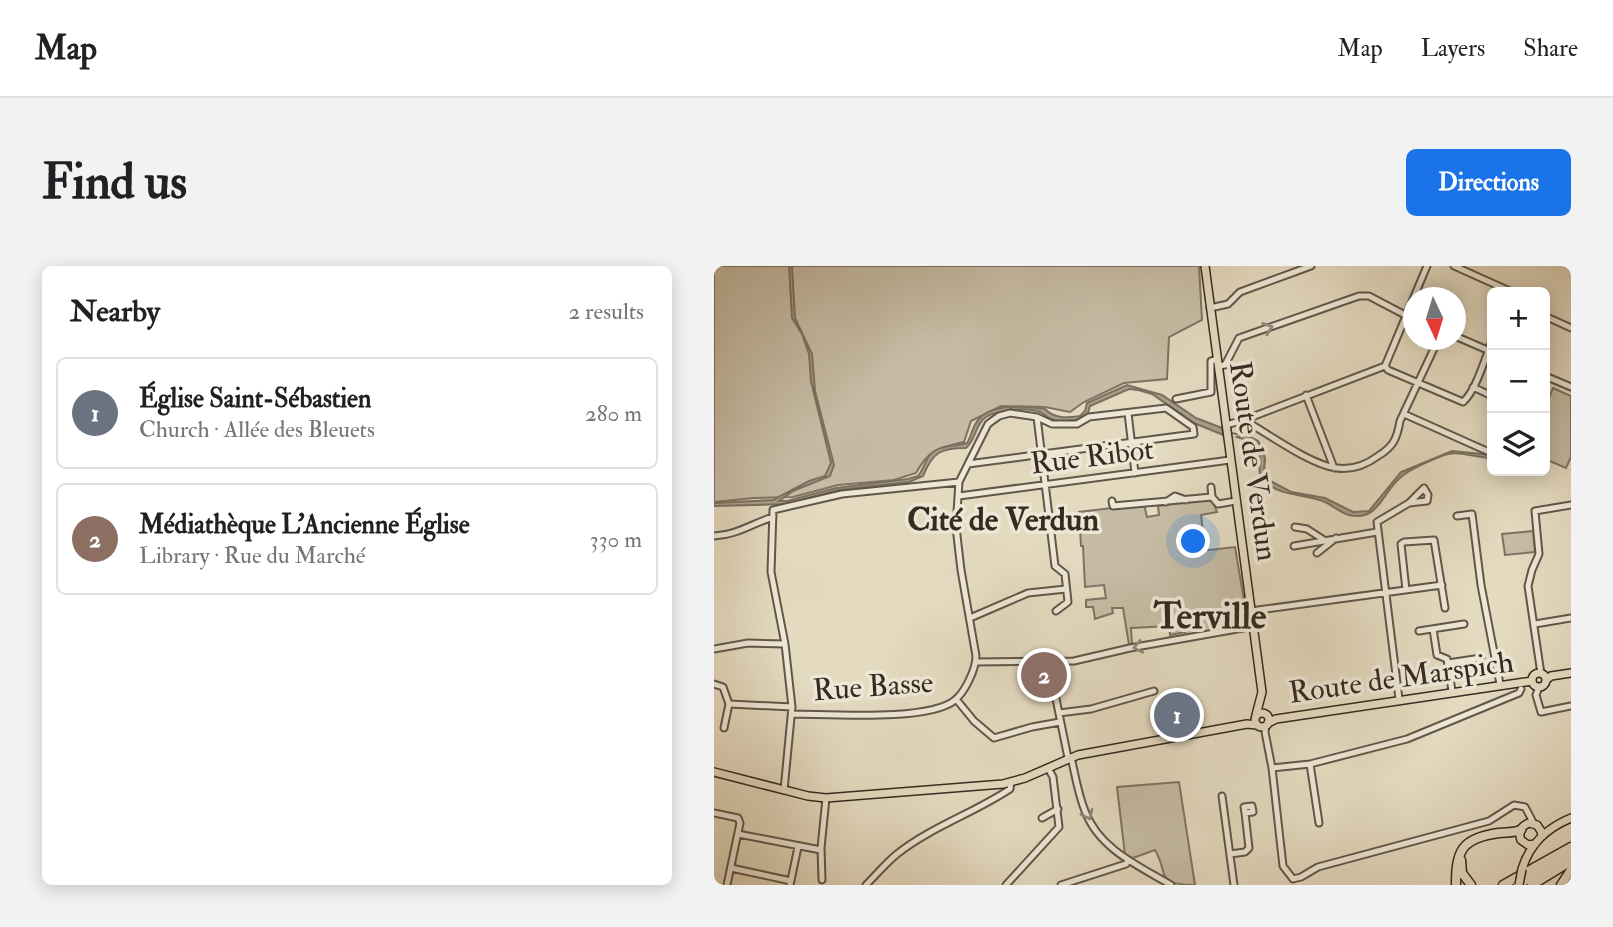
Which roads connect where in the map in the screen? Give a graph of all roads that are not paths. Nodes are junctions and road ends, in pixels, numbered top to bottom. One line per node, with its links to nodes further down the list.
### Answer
1 (1205, 266): 7 (main road, Route de Verdun)
2 (1311, 266): 7 (street)
3 (1427, 266): 5 (street)
4 (1454, 266): 6 (street)
5 (1417, 287)
6 (1501, 287)
7 (1210, 308): 16 (main road, Route de Verdun)
8 (1403, 313): 16 (street, one-way to 8)
9 (1550, 320): 11 (street)
10 (1403, 321): 17 (street)
11 (1571, 328)
12 (1466, 341): 14 (street)
13 (1433, 350): 19 (street)
14 (1488, 350)
15 (1487, 357): 20 (street)
16 (1217, 362): 24 (street); 29 (main road, Route de Verdun)
17 (1385, 366): 19 (street); 23 (street)
18 (1550, 378): 21 (street)
19 (1419, 382): 20 (street); 26 (street)
20 (1473, 387): 22 (street)
21 (1571, 387)
22 (1487, 394)
23 (1306, 395): 28 (street); 35 (street)
24 (1175, 399)
25 (1128, 413): 27 (street); 30 (street); 30 (street)
26 (1404, 414): 31 (street); 35 (street)
27 (1037, 417): 32 (street); 34 (street)
28 (1244, 420): 29 (street); 35 (street)
29 (1226, 425): 33 (main road, Route de Verdun)
30 (1132, 443): 32 (street); 36 (street)
31 (1487, 451)
32 (1041, 454): 34 (street); 38 (street)
33 (1230, 460): 36 (street, Rue Ribot); 43 (main road, Route de Verdun)
34 (968, 464): 37 (street)
35 (1334, 468)
36 (1135, 473): 38 (street, Rue Ribot)
37 (959, 482): 40 (street); 47 (street)
38 (1045, 485): 40 (street, Rue Ribot); 56 (street)
39 (1211, 486): 41 (street)
40 (959, 496): 62 (street)
41 (1212, 497): 42 (street); 43 (street)
42 (1112, 501)
43 (1236, 501): 61 (main road, Route de Verdun)
44 (1409, 503): 49 (street)
45 (1571, 505): 65 (street)
46 (1457, 516): 79 (street)
47 (773, 517): 50 (street); 69 (street)
48 (1295, 527): 52 (street)
49 (1377, 532): 51 (street); 58 (street)
50 (714, 536)
51 (1336, 538): 52 (street); 54 (street)
52 (1324, 540): 53 (street)
53 (1294, 546)
54 (1317, 553)
55 (1442, 585): 57 (street); 57 (street); 59 (street)
56 (1066, 589): 60 (street); 62 (street)
57 (1406, 590): 58 (street)
58 (1385, 593): 61 (street); 85 (street)
59 (1445, 608)
60 (1056, 611)
61 (1251, 611): 66 (main road, Route de Verdun)
62 (970, 618): 72 (street)
63 (1571, 618): 65 (street)
64 (1464, 624): 67 (street)
65 (1535, 624): 76 (street)
66 (1254, 626): 73 (street, one-way to 73); 90 (main road, Route de Verdun)
67 (1433, 629): 68 (street); 74 (street)
68 (1419, 631)
69 (785, 644): 70 (street); 88 (street)
70 (714, 649)
71 (1480, 658): 74 (street)
72 (976, 662): 73 (street); 84 (street)
73 (1051, 662): 89 (street)
74 (1448, 663): 83 (street)
75 (1571, 673): 76 (main road, Route de Marspich)
76 (1543, 677): 77 (main road); 80 (main road)
77 (1532, 681): 79 (main road, Route de Marspich); 80 (main road)
78 (714, 684): 86 (street)
79 (1500, 684): 83 (main road, Route de Marspich)
80 (1539, 687): 87 (street)
81 (1521, 690): 96 (street)
82 (1154, 691): 89 (street)
83 (1452, 691): 85 (main road, Route de Marspich)
84 (956, 699): 88 (street, Rue Basse); 91 (street)
85 (1398, 699): 90 (main road, Route de Marspich)
86 (729, 704): 88 (street, Rue Basse); 92 (street)
87 (1571, 706)
88 (792, 711): 101 (street)
89 (1059, 713): 91 (street)
90 (1263, 721): 94 (main road); 98 (street)
91 (1060, 722): 95 (street)
92 (724, 728)
93 (1170, 729): 94 (street)
94 (1171, 738): 95 (main road)
95 (1069, 758): 97 (main road); 126 (street, one-way to 126)
96 (1310, 764): 98 (street); 110 (street)
97 (1048, 768): 100 (main road); 105 (street)
98 (1272, 768): 131 (street)
99 (714, 772): 101 (main road)
100 (1011, 782): 103 (main road); 134 (street)
101 (784, 790): 103 (main road)
102 (1222, 796): 124 (street)
103 (826, 799): 122 (street)
104 (1526, 808): 111 (street); 113 (street); 131 (street)
105 (1058, 809): 108 (street); 135 (street)
106 (714, 813): 114 (street)
107 (1245, 813): 124 (street)
108 (1042, 818)
109 (1571, 818): 112 (main road)
110 (1319, 823)
111 (1535, 824): 112 (main road); 113 (main road); 116 (main road)
112 (1554, 825): 116 (main road)
113 (1522, 828): 115 (highway); 117 (main road)
114 (738, 834): 120 (street); 128 (street)
115 (1488, 836): 117 (highway); 119 (highway)
116 (1542, 836): 118 (main road)
117 (1522, 841): 118 (main road); 125 (main road)
118 (1535, 844): 125 (main road)
119 (1466, 845): 139 (highway); 140 (highway)
120 (798, 847): 122 (street); 132 (street)
121 (1571, 847): 141 (highway)
122 (821, 850): 130 (street)
123 (1571, 853): 142 (highway)
124 (1230, 854): 138 (street)
125 (1526, 857): 142 (main road, bridge)
126 (1128, 861): 136 (street); 137 (street)
127 (1571, 861): 143 (highway)
128 (731, 869): 132 (street); 133 (street)
129 (1571, 870): 144 (highway)
130 (822, 880)
131 (1292, 882)
132 (790, 883)
133 (727, 885)
134 (866, 885)
135 (1006, 885)
136 (1061, 885)
137 (1171, 885)
138 (1234, 885)
139 (1456, 885)
140 (1471, 885)
141 (1503, 885)
142 (1518, 885)
143 (1532, 885)
144 (1561, 885)

